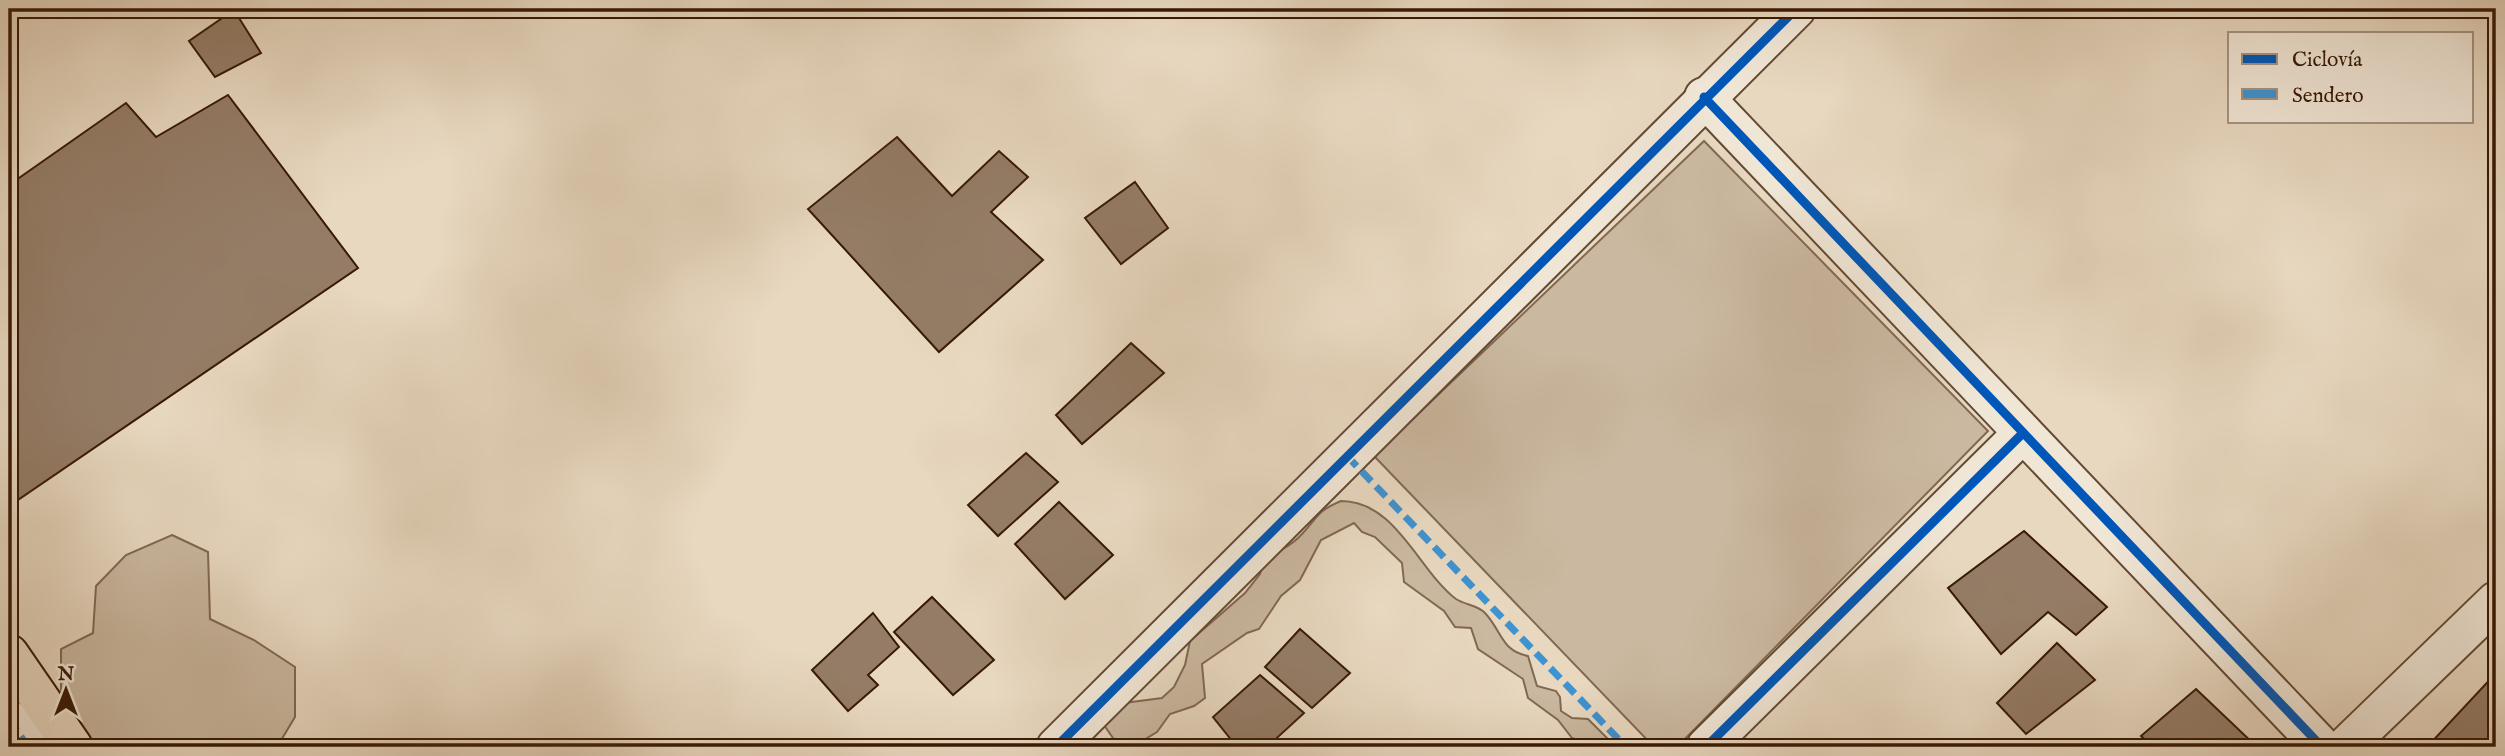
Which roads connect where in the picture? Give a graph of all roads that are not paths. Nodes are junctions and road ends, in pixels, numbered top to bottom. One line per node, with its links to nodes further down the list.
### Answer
1 (1796, 9): 2 (street)
2 (1704, 97): 3 (street); 9 (street)
3 (2023, 432): 10 (street); 11 (street)
4 (2496, 601): 12 (street)
5 (9, 654): 8 (main road)
6 (9, 719): 7 (street)
7 (28, 747)
8 (73, 747)
9 (1056, 747)
10 (1706, 747)
11 (2322, 747)
12 (2345, 747)

